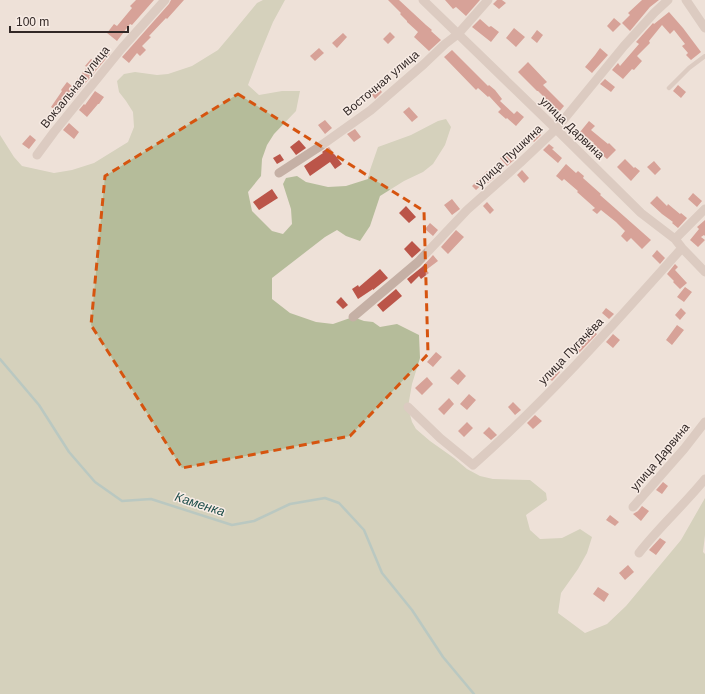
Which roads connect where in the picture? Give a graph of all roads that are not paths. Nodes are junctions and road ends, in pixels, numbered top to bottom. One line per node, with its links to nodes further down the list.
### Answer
1 (165, 0): 11 (street, Вокзальная улица)
2 (423, 0): 7 (street, улица Дарвина)
3 (488, 0): 7 (street, Восточная улица)
4 (668, 0): 10 (street, улица Пушкина)
5 (686, 0): 6 (street)
6 (705, 28)
7 (458, 34): 10 (street, улица Дарвина); 12 (street, Восточная улица)
8 (705, 56): 9 (lane)
9 (669, 88)
10 (556, 129): 14 (street, улица Дарвина); 17 (street, улица Пушкина)
11 (37, 155)
12 (278, 173)
13 (705, 210): 14 (street)
14 (675, 239): 15 (street, улица Дарвина)
15 (682, 248): 16 (street, улица Дарвина); 18 (street, улица Пугачёва)
16 (705, 272)
17 (353, 317)
18 (408, 407)
19 (705, 422): 21 (street, улица Дарвина)
20 (705, 479): 22 (street)
21 (633, 507)
22 (639, 553)

